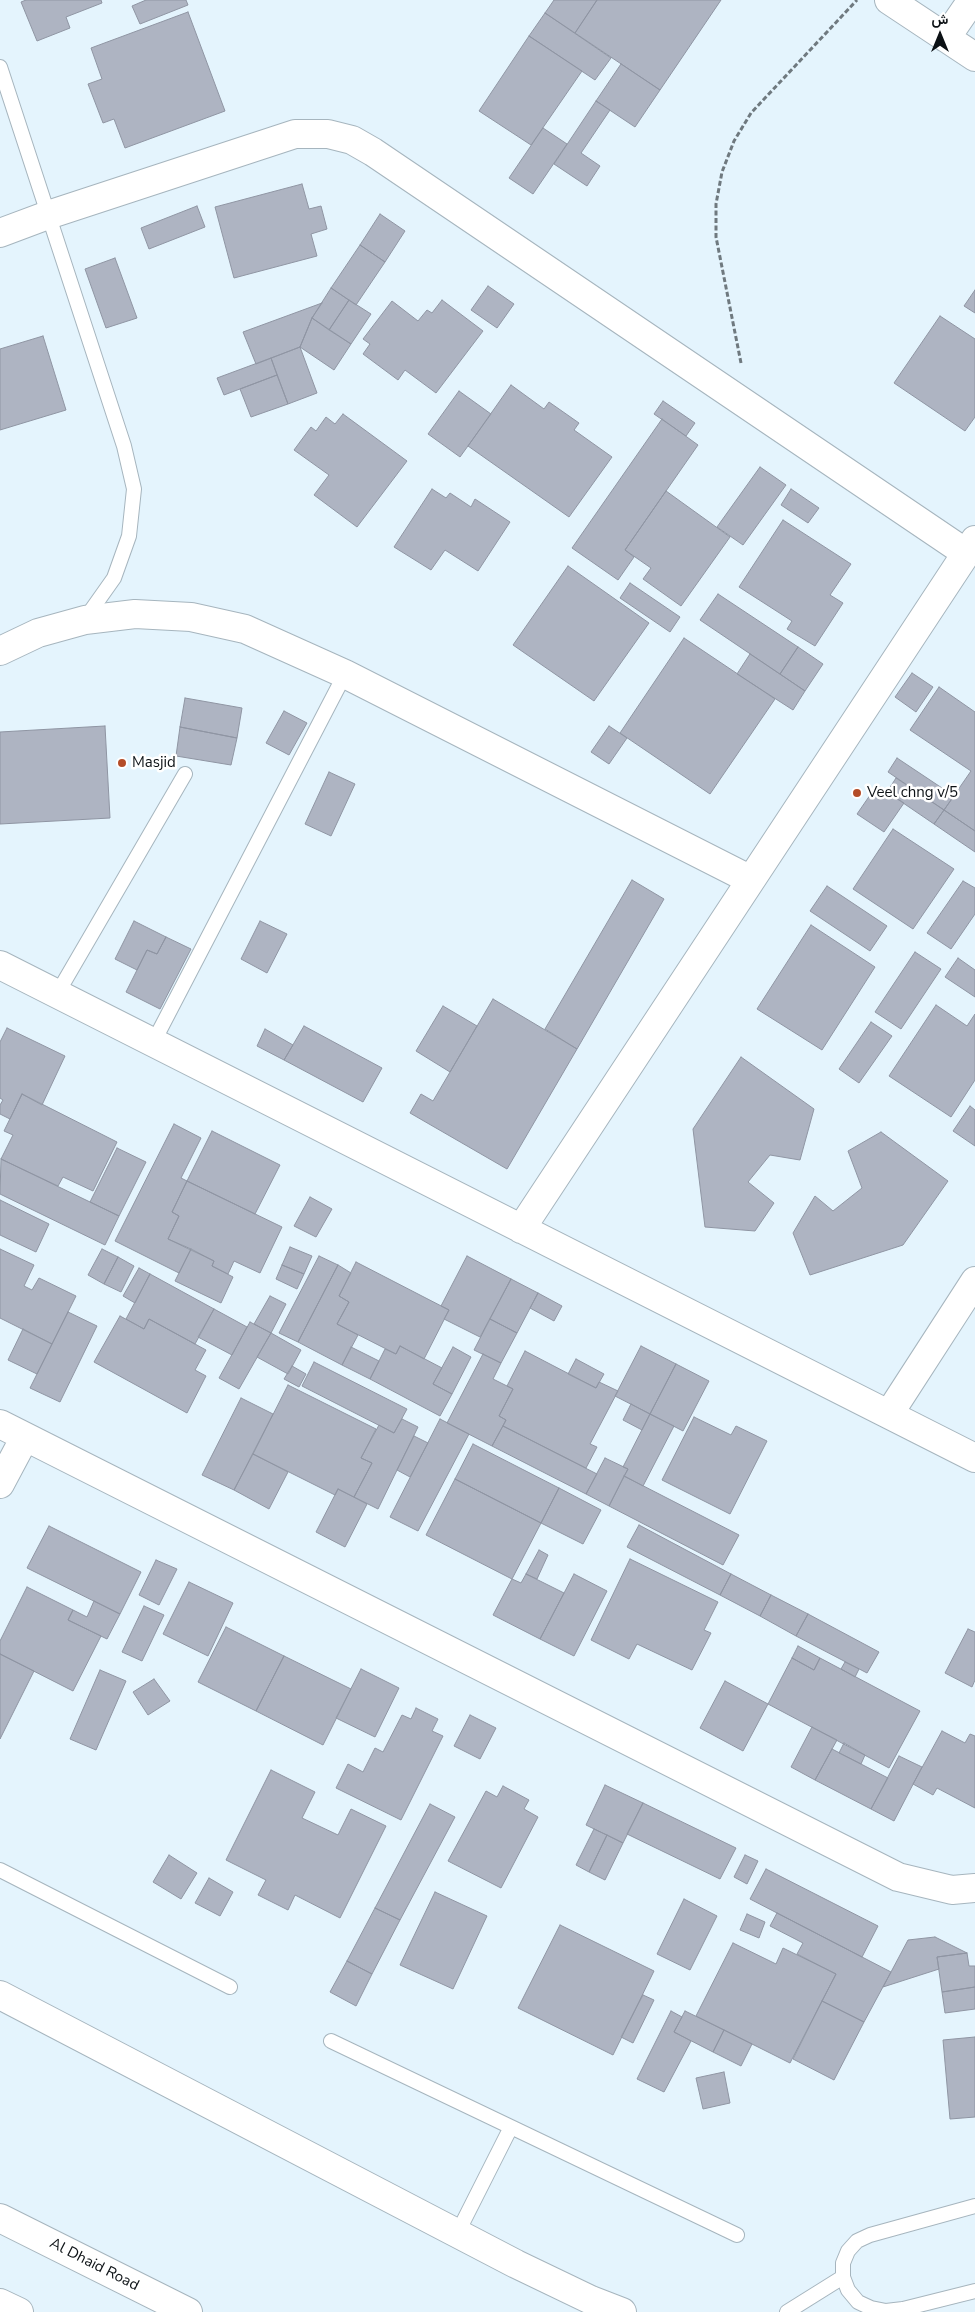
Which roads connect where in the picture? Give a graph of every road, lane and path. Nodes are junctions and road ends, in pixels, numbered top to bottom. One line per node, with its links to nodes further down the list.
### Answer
1 (856, 0): 9 (path)
2 (889, 0): 4 (main road)
3 (972, 0): 4 (main road)
4 (946, 38): 5 (main road)
5 (975, 58)
6 (0, 67): 7 (lane)
7 (48, 215): 8 (main road); 9 (main road); 11 (lane)
8 (0, 233)
9 (751, 408): 10 (main road)
10 (970, 546): 15 (main road)
11 (85, 620): 12 (main road); 13 (main road)
12 (0, 651)
13 (345, 674): 15 (main road); 18 (lane)
14 (186, 774): 17 (lane)
15 (751, 880): 19 (main road)
16 (0, 966): 17 (main road)
17 (57, 994): 18 (main road)
18 (152, 1043): 19 (main road)
19 (521, 1229): 21 (main road)
20 (975, 1281): 21 (main road)
21 (889, 1414): 24 (main road)
22 (0, 1424): 23 (main road)
23 (25, 1437): 25 (main road); 27 (main road)
24 (975, 1458)
25 (0, 1484)
26 (0, 1870): 28 (lane)
27 (975, 1888)
28 (230, 1987)
29 (0, 1996): 34 (main road)
30 (331, 2041): 31 (lane)
31 (511, 2127): 34 (lane); 35 (lane)
32 (975, 2206): 36 (lane)
33 (0, 2218): 40 (main road, Al Dhaid Road)
34 (457, 2234): 41 (main road)
35 (736, 2235)
36 (843, 2277): 37 (lane); 42 (lane)
37 (975, 2291)
38 (0, 2302): 39 (main road)
39 (18, 2312)
40 (188, 2312)
41 (622, 2312)
42 (787, 2312)

